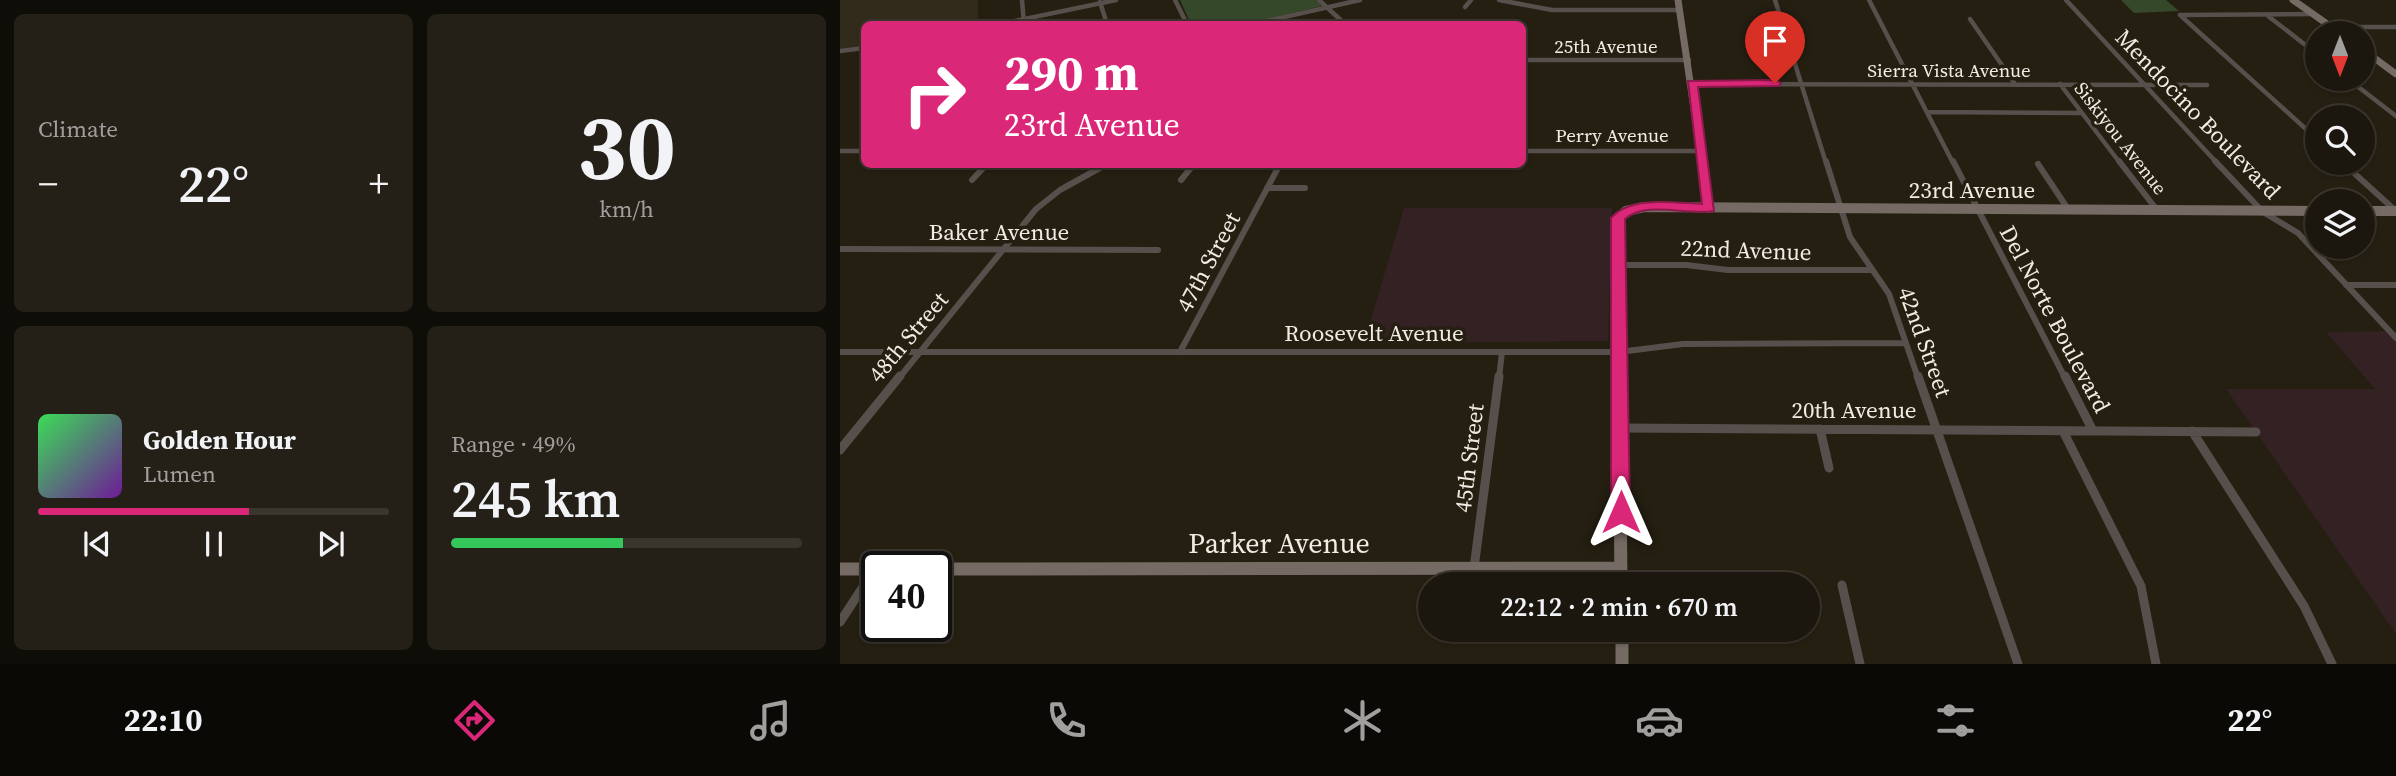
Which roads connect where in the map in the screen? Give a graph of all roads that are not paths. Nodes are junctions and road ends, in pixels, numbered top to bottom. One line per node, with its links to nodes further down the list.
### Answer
1 (1022, 0): 24 (street)
2 (1116, 0): 15 (street)
3 (1175, 0): 27 (street)
4 (1319, 0): 18 (street)
5 (1360, 0): 18 (street)
6 (1471, 0): 16 (street)
7 (1499, 0): 17 (street)
8 (1536, 0): 17 (street)
9 (1608, 0): 19 (street)
10 (1678, 0): 20 (street)
11 (1775, 0): 40 (street, 42nd Street)
12 (1869, 0): 42 (street, Del Norte Boulevard)
13 (2066, 0): 45 (street, Mendocino Boulevard)
14 (2293, 0): 21 (street)
15 (1100, 2): 25 (street); 26 (street)
16 (1465, 7)
17 (1530, 7): 19 (street)
18 (1329, 9): 28 (street); 29 (street)
19 (1608, 10): 20 (street)
20 (1680, 10): 38 (street)
21 (2313, 14): 22 (street); 30 (street)
22 (2267, 15): 33 (street); 51 (street)
23 (1970, 19): 43 (street)
24 (1024, 21)
25 (1028, 21)
26 (1106, 21)
27 (1186, 21)
28 (1274, 21)
29 (1342, 21)
30 (2323, 21)
31 (2375, 27): 32 (street)
32 (2396, 27)
33 (2305, 45)
34 (861, 48): 35 (street)
35 (840, 51)
36 (2375, 58): 39 (street)
37 (1526, 60): 38 (street, 25th Avenue)
38 (1689, 60): 41 (street)
39 (2394, 71)
40 (1803, 83): 41 (street, Sierra Vista Avenue); 42 (street, Sierra Vista Avenue); 67 (street, 42nd Street)
41 (1692, 84): 55 (street)
42 (1912, 84): 43 (street, Sierra Vista Avenue); 48 (street, Del Norte Boulevard)
43 (2015, 84): 44 (street, Sierra Vista Avenue)
44 (2060, 84): 45 (street, Sierra Vista Avenue); 49 (street, Siskiyou Avenue)
45 (2143, 85): 46 (street, Sierra Vista Avenue); 74 (street, Mendocino Boulevard)
46 (2207, 85)
47 (2364, 91): 50 (street)
48 (1927, 112): 49 (street); 69 (street, Del Norte Boulevard)
49 (2082, 113): 70 (street, Siskiyou Avenue)
50 (2396, 116)
51 (2305, 128)
52 (840, 151): 53 (street)
53 (861, 151)
54 (1526, 151): 55 (street, Perry Avenue)
55 (1702, 151): 66 (street)
56 (2038, 164): 68 (street)
57 (983, 168): 62 (street)
58 (1100, 168): 76 (street, 48th Street)
59 (1191, 168): 63 (street)
60 (1278, 168): 64 (street, 47th Street)
61 (2356, 175): 73 (street)
62 (972, 180)
63 (1181, 180)
64 (1267, 188): 65 (street); 86 (street, 47th Street)
65 (1305, 188)
66 (1709, 208): 67 (street, 23rd Avenue); 78 (street, 23rd Avenue)
67 (1841, 208): 69 (street, 23rd Avenue); 79 (street, 42nd Street)
68 (2068, 209): 69 (street, 23rd Avenue); 70 (street, 23rd Avenue)
69 (1978, 210): 93 (street, Del Norte Boulevard)
70 (2157, 210): 74 (street, 23rd Avenue)
71 (2305, 211): 74 (street, 23rd Avenue)
72 (2375, 211): 73 (street)
73 (2396, 211)
74 (2263, 212): 80 (street, Mendocino Boulevard)
75 (840, 249): 76 (street, Baker Avenue)
76 (1005, 249): 77 (street, Baker Avenue); 85 (street, 48th Street)
77 (1157, 250)
78 (1618, 265): 79 (street, 22nd Avenue); 88 (street)
79 (1872, 270): 83 (street, 42nd Street)
80 (2346, 285): 81 (street); 82 (street, Mendocino Boulevard)
81 (2396, 285)
82 (2396, 338)
83 (1906, 343): 88 (street, Roosevelt Avenue); 91 (street, 42nd Street)
84 (840, 352): 85 (street, Roosevelt Avenue)
85 (921, 352): 86 (street, Roosevelt Avenue); 96 (street, 48th Street)
86 (1180, 352): 87 (street, Roosevelt Avenue)
87 (1502, 352): 88 (street, Roosevelt Avenue); 98 (street, 45th Street)
88 (1619, 352): 89 (street)
89 (1620, 428): 90 (street, 20th Avenue); 99 (street)
90 (1820, 429): 91 (street, 20th Avenue); 97 (street)
91 (1936, 430): 92 (street, 20th Avenue); 110 (street, 42nd Street)
92 (2063, 431): 93 (street, 20th Avenue); 111 (street)
93 (2093, 431): 94 (street, 20th Avenue)
94 (2192, 431): 95 (street, 20th Avenue); 112 (street)
95 (2256, 432)
96 (840, 450)
97 (1829, 468)
98 (1474, 568): 99 (street, Parker Avenue); 102 (street, Parker Avenue)
99 (1621, 568): 103 (street)
100 (840, 569): 101 (street)
101 (861, 569)
102 (952, 569)
103 (1621, 572)
104 (1842, 585): 109 (street)
105 (861, 591): 106 (street)
106 (840, 622)
107 (1622, 642): 108 (street)
108 (1622, 664)
109 (1860, 664)
110 (2018, 664)
111 (2157, 664)
112 (2332, 664)

